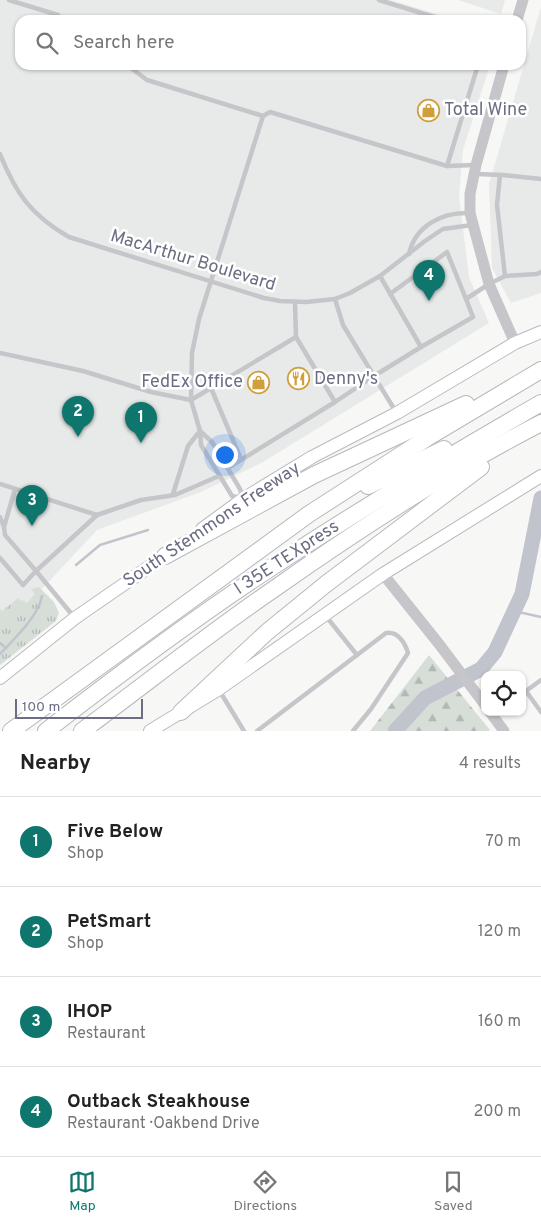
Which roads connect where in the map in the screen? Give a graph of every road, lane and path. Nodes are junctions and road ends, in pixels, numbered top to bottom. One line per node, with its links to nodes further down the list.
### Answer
1 (10, 0): 4 (lane)
2 (379, 0): 5 (lane)
3 (523, 0): 6 (street)
4 (58, 15)
5 (428, 15)
6 (518, 15)
7 (134, 70): 10 (lane)
8 (477, 70): 12 (lane)
9 (503, 70): 13 (street)
10 (263, 116): 12 (lane); 22 (lane)
11 (0, 154): 22 (lane, MacArthur Boulevard)
12 (448, 166): 13 (lane)
13 (475, 170): 14 (lane); 16 (street)
14 (500, 175): 15 (lane); 21 (lane)
15 (541, 179)
16 (470, 213): 17 (street); 18 (lane, MacArthur Boulevard)
17 (472, 225): 18 (lane, MacArthur Boulevard); 23 (street)
18 (408, 255): 20 (lane, MacArthur Boulevard)
19 (541, 272): 21 (lane)
20 (380, 276): 24 (lane); 25 (lane, MacArthur Boulevard)
21 (505, 276): 23 (lane)
22 (211, 282): 27 (lane, MacArthur Boulevard); 36 (lane)
23 (489, 284): 26 (lane); 30 (street)
24 (390, 294): 26 (lane); 31 (lane)
25 (335, 298): 27 (lane, MacArthur Boulevard); 34 (lane)
26 (466, 299): 31 (lane)
27 (295, 302): 29 (lane)
28 (541, 332): 30 (main road, South Stemmons Freeway)
29 (296, 337): 35 (lane); 37 (lane)
30 (515, 342): 39 (main road, South Stemmons Freeway)
31 (421, 347): 34 (lane)
32 (0, 353): 36 (lane)
33 (541, 369): 50 (highway); 54 (highway)
34 (374, 376): 37 (lane); 39 (lane)
35 (211, 388): 36 (lane); 42 (lane)
36 (191, 400): 41 (lane)
37 (335, 402): 42 (lane)
38 (541, 403): 50 (highway); 70 (highway, I 35E TEXpress)
39 (397, 413): 49 (main road, South Stemmons Freeway)
40 (537, 426): 58 (highway); 66 (highway)
41 (200, 431): 43 (lane); 44 (lane); 48 (lane)
42 (241, 459): 43 (lane)
43 (228, 468): 49 (lane)
44 (219, 476): 48 (lane); 49 (lane)
45 (541, 476): 57 (main road)
46 (0, 484): 47 (lane)
47 (15, 489): 51 (lane); 53 (lane)
48 (172, 494): 51 (lane)
49 (243, 499): 54 (main road, South Stemmons Freeway)
50 (309, 514): 69 (highway)
51 (97, 515): 56 (lane)
52 (0, 517): 53 (lane)
53 (4, 527): 56 (lane)
54 (165, 556): 60 (main road, South Stemmons Freeway)
55 (0, 558): 56 (lane)
56 (36, 571): 60 (lane)
57 (383, 574): 59 (main road); 65 (street)
58 (272, 590): 71 (highway); 72 (highway)
59 (325, 615): 61 (lane); 64 (main road)
60 (75, 618): 62 (main road, South Stemmons Freeway)
61 (358, 655): 75 (lane); 76 (lane)
62 (0, 678)
63 (541, 680): 67 (lane)
64 (219, 689): 66 (main road); 74 (lane)
65 (481, 700)
66 (181, 712): 73 (main road)
67 (541, 712)
68 (493, 716): 77 (street)
69 (10, 731)
70 (46, 731)
71 (56, 731)
72 (82, 731)
73 (150, 731)
74 (244, 731)
75 (256, 731)
76 (353, 731)
77 (504, 731)

